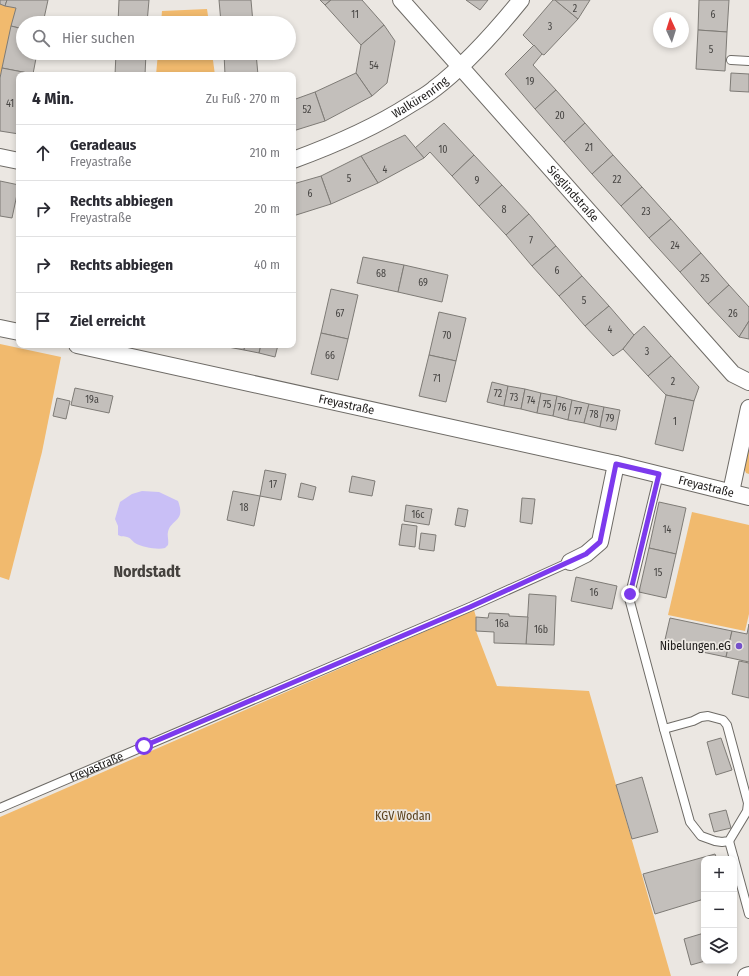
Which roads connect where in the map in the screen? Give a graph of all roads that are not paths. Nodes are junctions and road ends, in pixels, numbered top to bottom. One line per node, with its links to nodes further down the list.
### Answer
1 (401, 0): 5 (street, Sieglindstraße)
2 (521, 0): 5 (street, Walkürenring)
3 (731, 60): 4 (lane)
4 (749, 61)
5 (462, 66): 7 (street, Walkürenring); 12 (street, Sieglindstraße)
6 (0, 157): 8 (street)
7 (296, 159)
8 (16, 160)
9 (0, 328): 10 (street)
10 (16, 331)
11 (91, 348): 14 (street, Freyastraße)
12 (749, 382)
13 (749, 408): 16 (street)
14 (616, 464): 15 (street, Freyastraße); 18 (street, Freyastraße)
15 (659, 474): 16 (street, Freyastraße); 19 (lane)
16 (731, 492): 17 (street, Freyastraße)
17 (749, 497)
18 (570, 562): 20 (lane, Freyastraße)
19 (664, 729): 21 (lane); 21 (lane)
20 (0, 808)
21 (729, 841): 22 (lane)
22 (733, 856)
23 (737, 870): 24 (lane)
24 (749, 914)
25 (749, 975): 26 (street)
26 (746, 976)

